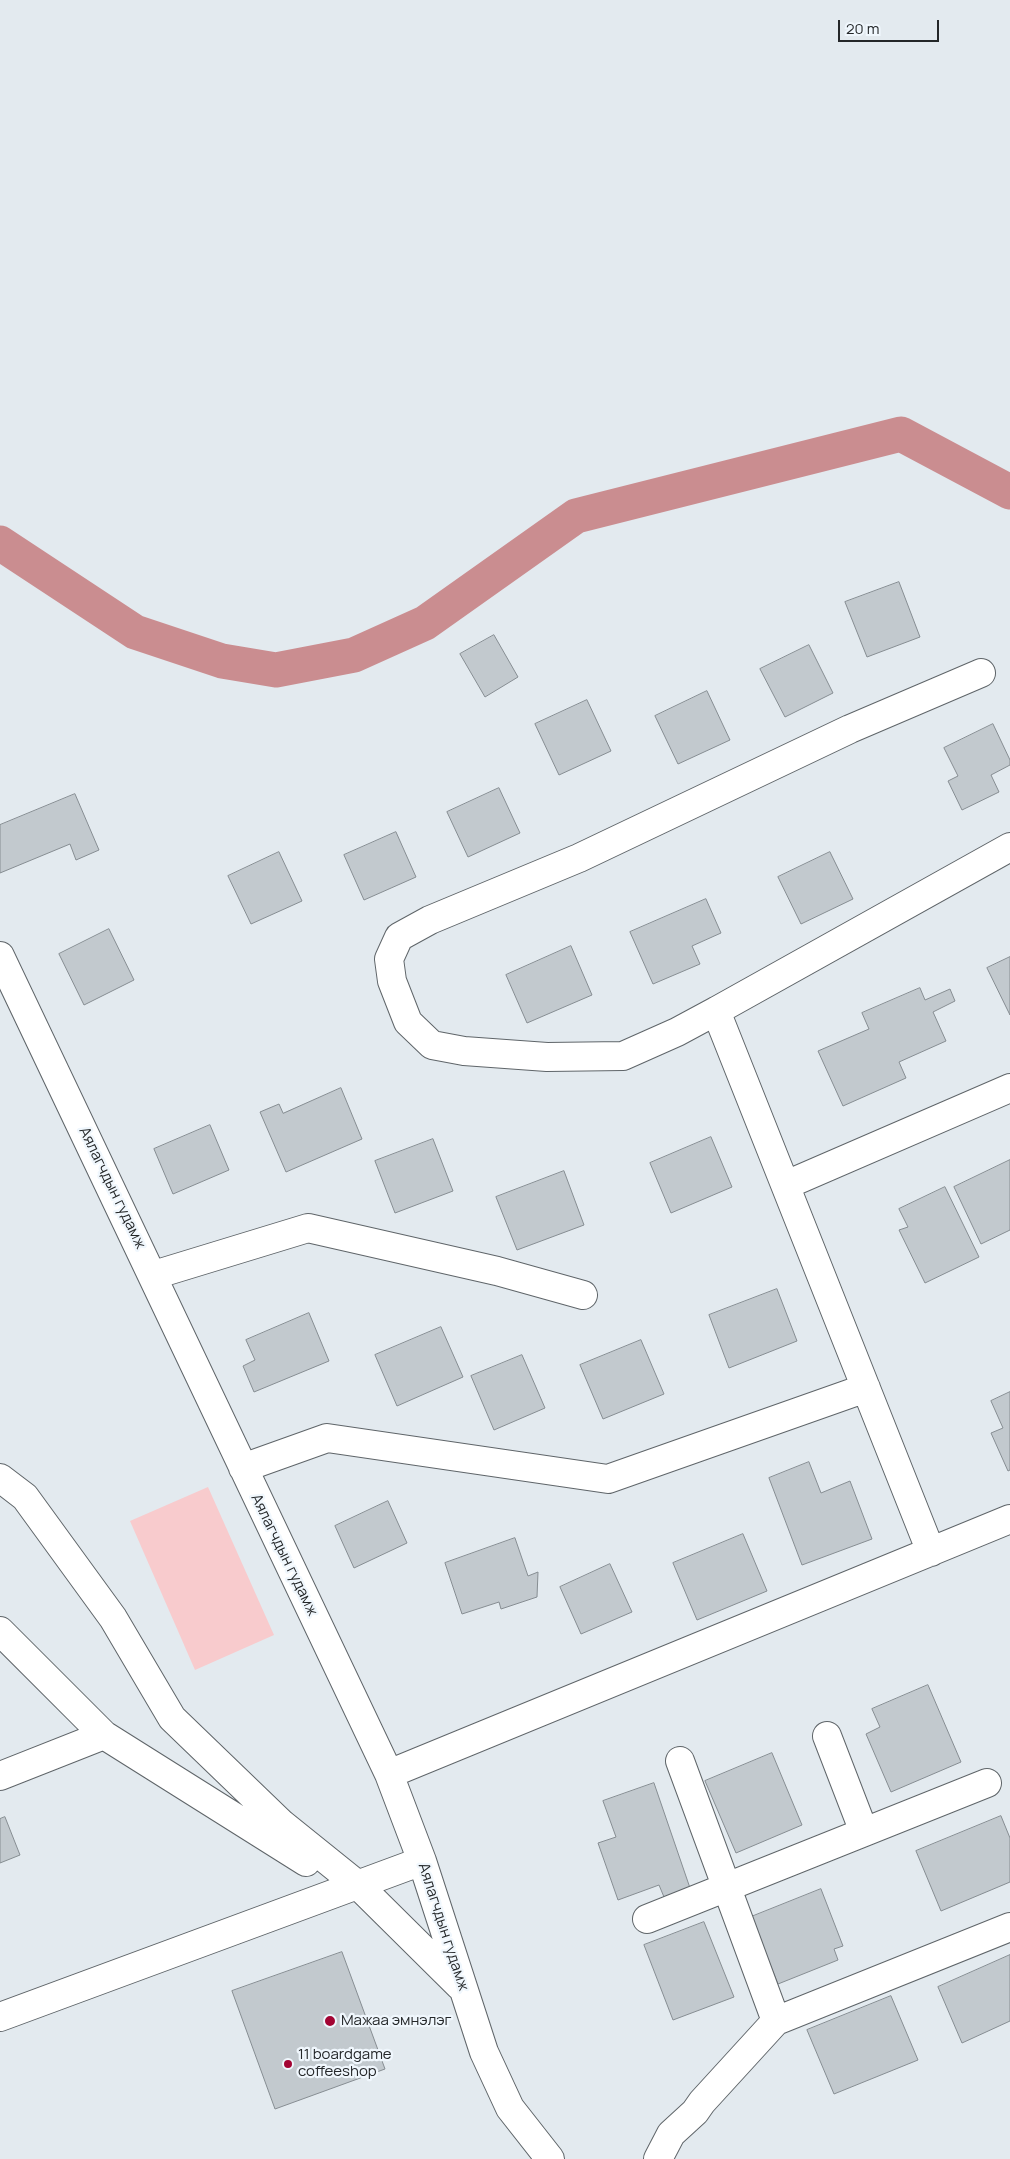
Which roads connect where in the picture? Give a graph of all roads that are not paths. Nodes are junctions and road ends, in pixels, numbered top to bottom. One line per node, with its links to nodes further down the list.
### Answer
1 (981, 673): 4 (street)
2 (1010, 847): 4 (street)
3 (0, 956): 7 (street, Аялагчдын гудамж)
4 (716, 1011): 6 (street)
5 (1010, 1088): 6 (street)
6 (786, 1186): 9 (street)
7 (154, 1275): 8 (street); 10 (street, Аялагчдын гудамж)
8 (583, 1294)
9 (866, 1388): 10 (street); 13 (street)
10 (243, 1468): 18 (street, Аялагчдын гудамж)
11 (0, 1478): 23 (street)
12 (1010, 1519): 13 (street)
13 (931, 1552): 18 (street)
14 (0, 1631): 15 (street)
15 (104, 1735): 19 (street); 23 (street)
16 (827, 1736): 21 (street)
17 (680, 1761): 24 (street)
18 (389, 1774): 22 (street, Аялагчдын гудамж)
19 (0, 1776)
20 (987, 1783): 21 (street)
21 (864, 1832): 24 (street)
22 (422, 1861): 23 (street); 27 (street, Аялагчдын гудамж)
23 (354, 1887): 27 (street); 28 (street)
24 (726, 1887): 25 (street); 29 (street)
25 (647, 1919)
26 (1010, 1927): 29 (street)
27 (464, 1989): 30 (street, Аялагчдын гудамж)
28 (0, 2017)
29 (776, 2021): 31 (street)
30 (550, 2159)
31 (658, 2159)

